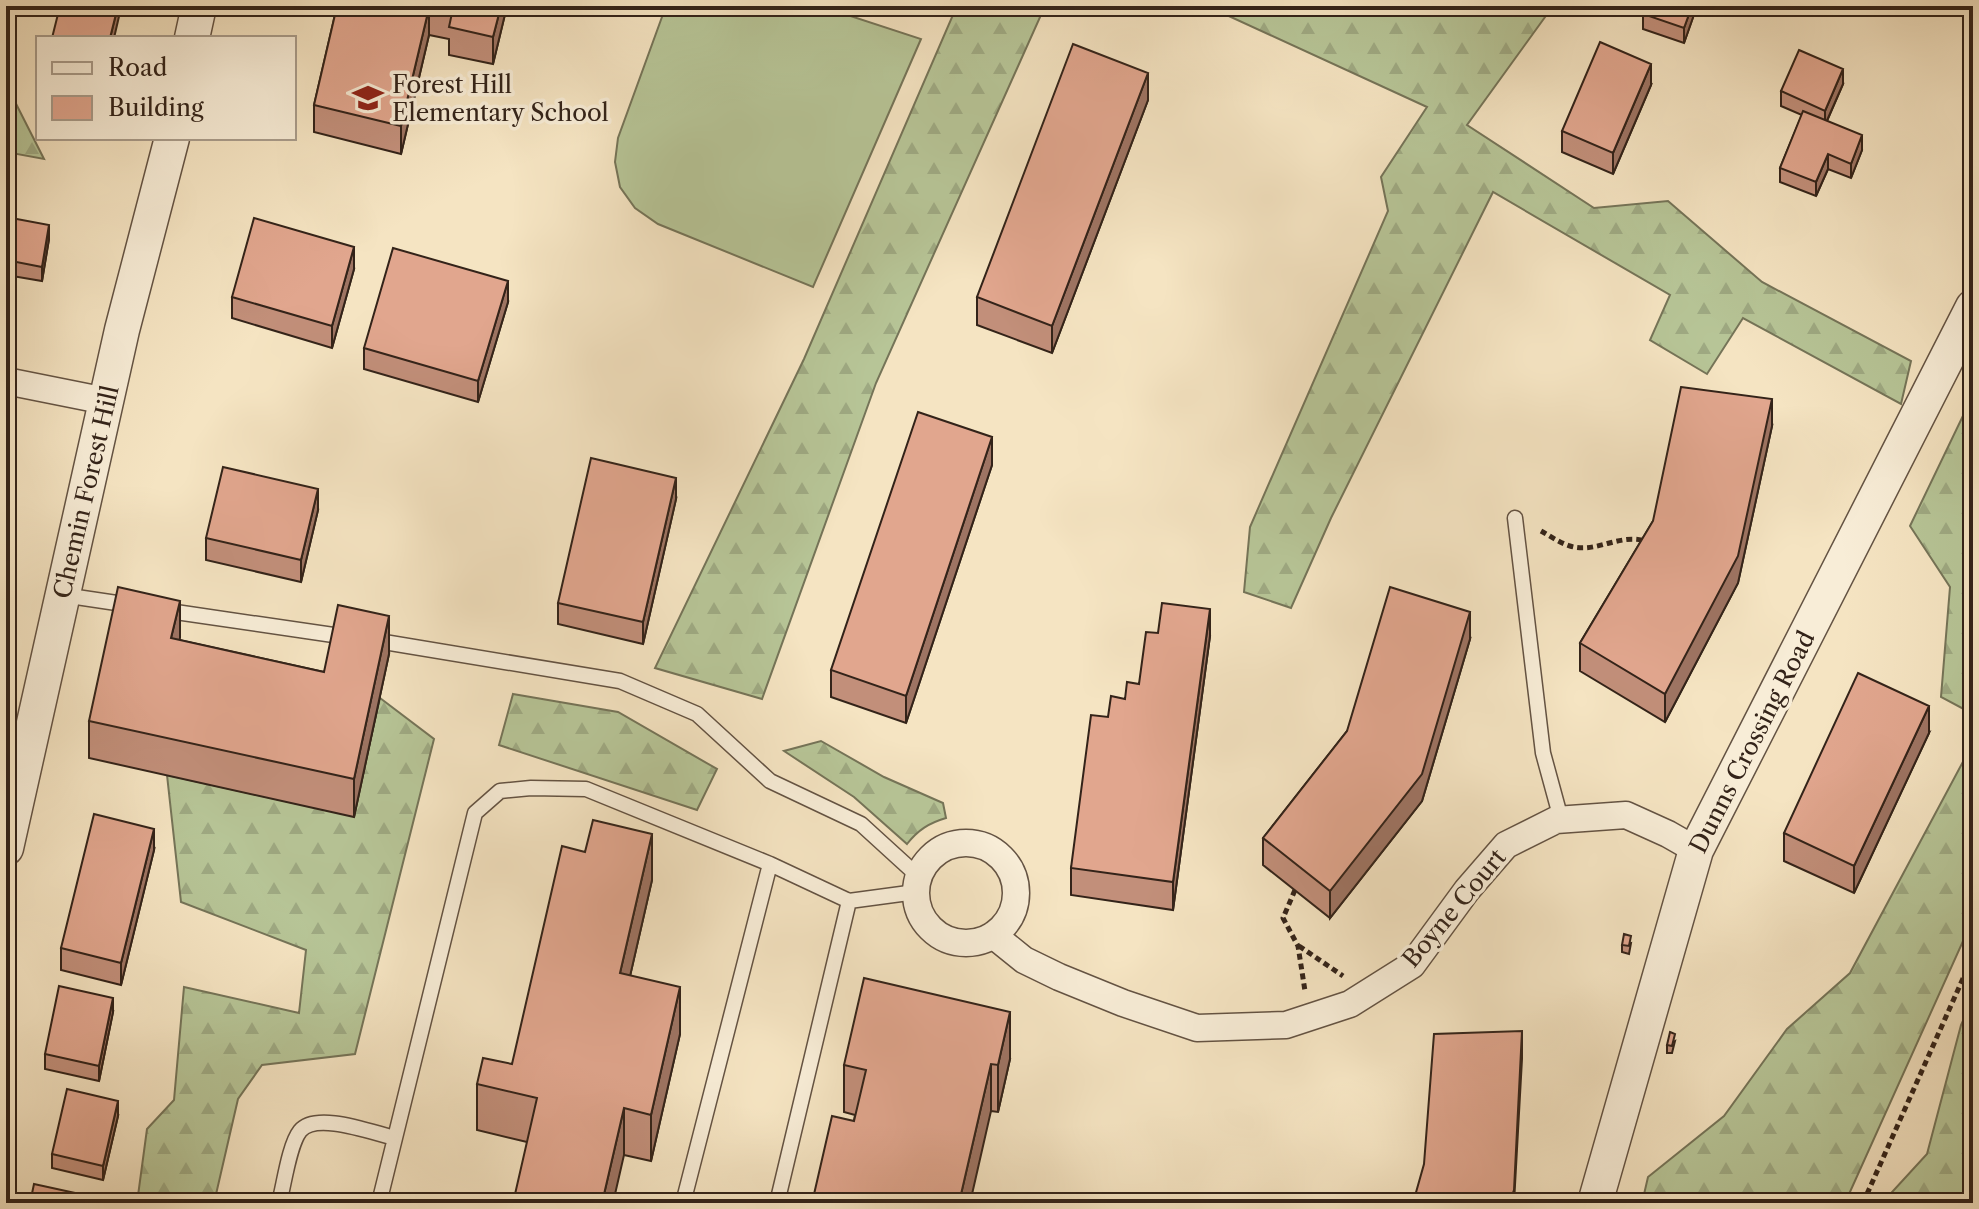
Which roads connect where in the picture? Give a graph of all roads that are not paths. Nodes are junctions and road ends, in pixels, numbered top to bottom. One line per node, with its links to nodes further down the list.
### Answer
1 (199, 6): 2 (street)
2 (192, 36)
3 (171, 140): 6 (street, Chemin Forest Hill)
4 (1973, 307): 11 (street, Dunns Crossing Road)
5 (6, 381): 6 (street)
6 (106, 401): 8 (street, Chemin Forest Hill)
7 (1515, 518): 9 (lane)
8 (63, 595): 10 (street, Chemin Forest Hill); 13 (lane)
9 (1561, 819): 11 (street, Boyne Court); 15 (street, Boyne Court)
10 (6, 848)
11 (1696, 850): 21 (street, Dunns Crossing Road)
12 (770, 864): 14 (lane); 16 (lane); 19 (lane)
13 (917, 884): 14 (lane); 15 (street); 15 (street)
14 (849, 901): 20 (lane)
15 (993, 935)
16 (395, 1138): 17 (lane); 18 (lane)
17 (279, 1203)
18 (379, 1203)
19 (683, 1203)
20 (777, 1203)
21 (1595, 1203)

